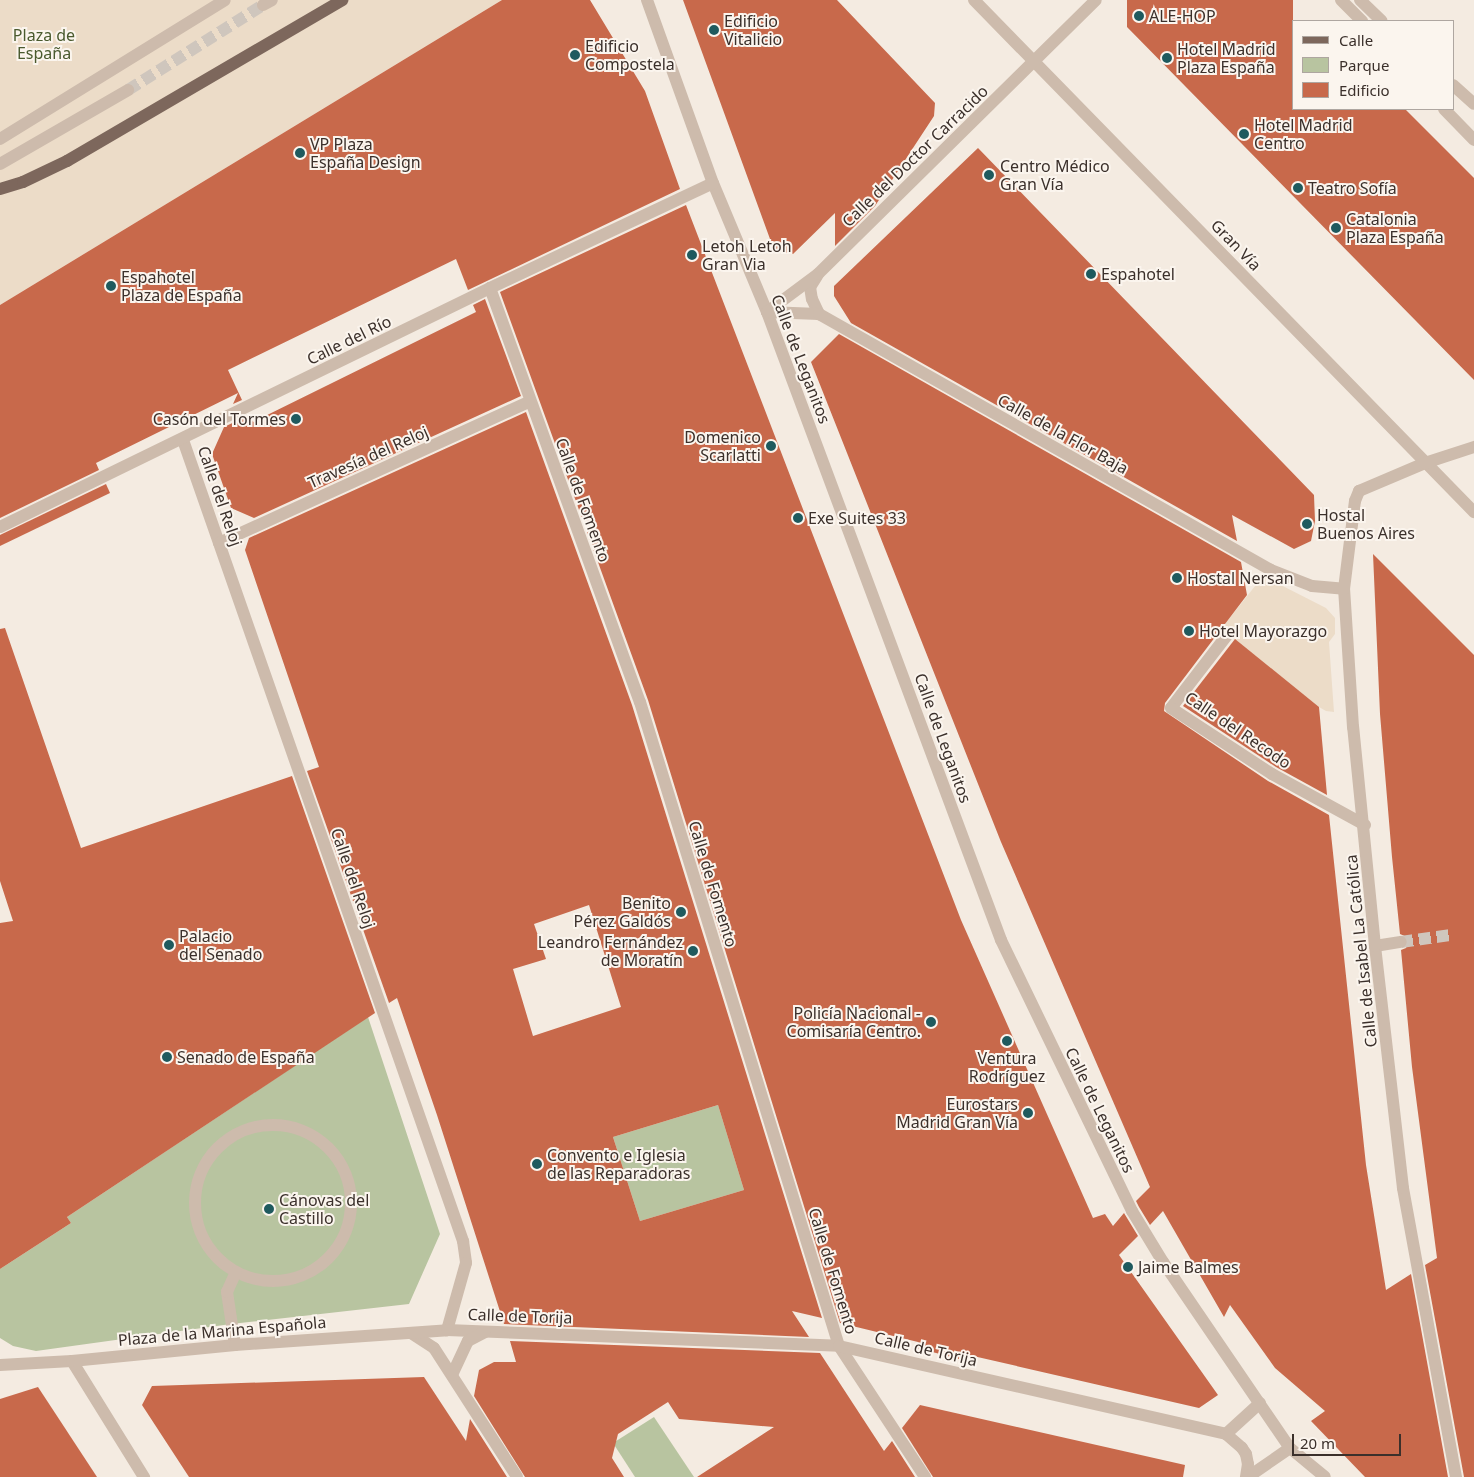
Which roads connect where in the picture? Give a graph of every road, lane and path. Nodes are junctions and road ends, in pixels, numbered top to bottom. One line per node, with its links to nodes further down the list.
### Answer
1 (225, 0): 16 (street)
2 (342, 0): 19 (main road)
3 (647, 0): 18 (street, Calle de Leganitos)
4 (974, 0): 10 (street, Gran Vía)
5 (1096, 0): 10 (street, Calle del Doctor Carracido)
6 (1341, 0): 8 (street)
7 (1360, 0): 9 (street)
8 (1361, 20)
9 (1381, 20)
10 (1034, 61): 20 (street, Calle del Doctor Carracido); 27 (street, Gran Vía)
11 (1454, 86): 13 (street)
12 (128, 90): 17 (street)
13 (1474, 104)
14 (1445, 110): 15 (street)
15 (1471, 138)
16 (0, 139)
17 (0, 164)
18 (713, 183): 21 (street, Calle del Río); 22 (street, Calle de Leganitos)
19 (0, 190)
20 (818, 274): 22 (street, Calle del Doctor Carracido); 23 (street, Calle del Doctor Carracido)
21 (490, 288): 24 (street, Calle de Fomento); 25 (street, Calle del Río)
22 (767, 312): 23 (street, Calle de la Flor Baja); 45 (street, Calle de Leganitos)
23 (819, 314): 31 (street, Calle de la Flor Baja)
24 (530, 401): 30 (street, Travesía del Reloj); 41 (street, Calle de Fomento)
25 (183, 440): 29 (street, Calle del Río); 30 (street, Calle del Reloj)
26 (1474, 447): 27 (street)
27 (1425, 462): 28 (street, Gran Vía); 31 (street, Calle de Isabel La Católica)
28 (1474, 512)
29 (0, 527)
30 (219, 542): 37 (street, Calle del Reloj)
31 (1344, 589): 33 (street, Calle de Isabel La Católica)
32 (1228, 634): 33 (street, Calle del Recodo)
33 (1365, 825): 35 (street, Calle de Isabel La Católica)
34 (1401, 942): 35 (street)
35 (1375, 946): 53 (street, Calle de Isabel La Católica)
36 (236, 1272): 36 (street); 40 (street)
37 (447, 1330): 38 (street, Calle de Torija); 39 (street, Plaza de la Marina Española)
38 (487, 1331): 41 (street, Calle de Torija); 44 (street)
39 (411, 1333): 40 (street, Plaza de la Marina Española); 44 (street)
40 (235, 1345): 42 (street, Plaza de la Marina Española)
41 (839, 1346): 46 (street, Calle de Torija); 50 (street, Calle de Fomento)
42 (72, 1361): 43 (street, Plaza de la Marina Española); 48 (street)
43 (0, 1365)
44 (452, 1375): 49 (street)
45 (1260, 1402): 46 (street); 47 (street, Calle de Leganitos)
46 (1226, 1434): 51 (street)
47 (1290, 1448): 51 (street); 52 (street, Calle de Leganitos)
48 (144, 1477)
49 (517, 1477)
50 (926, 1477)
51 (1247, 1477)
52 (1325, 1477)
53 (1456, 1477)

